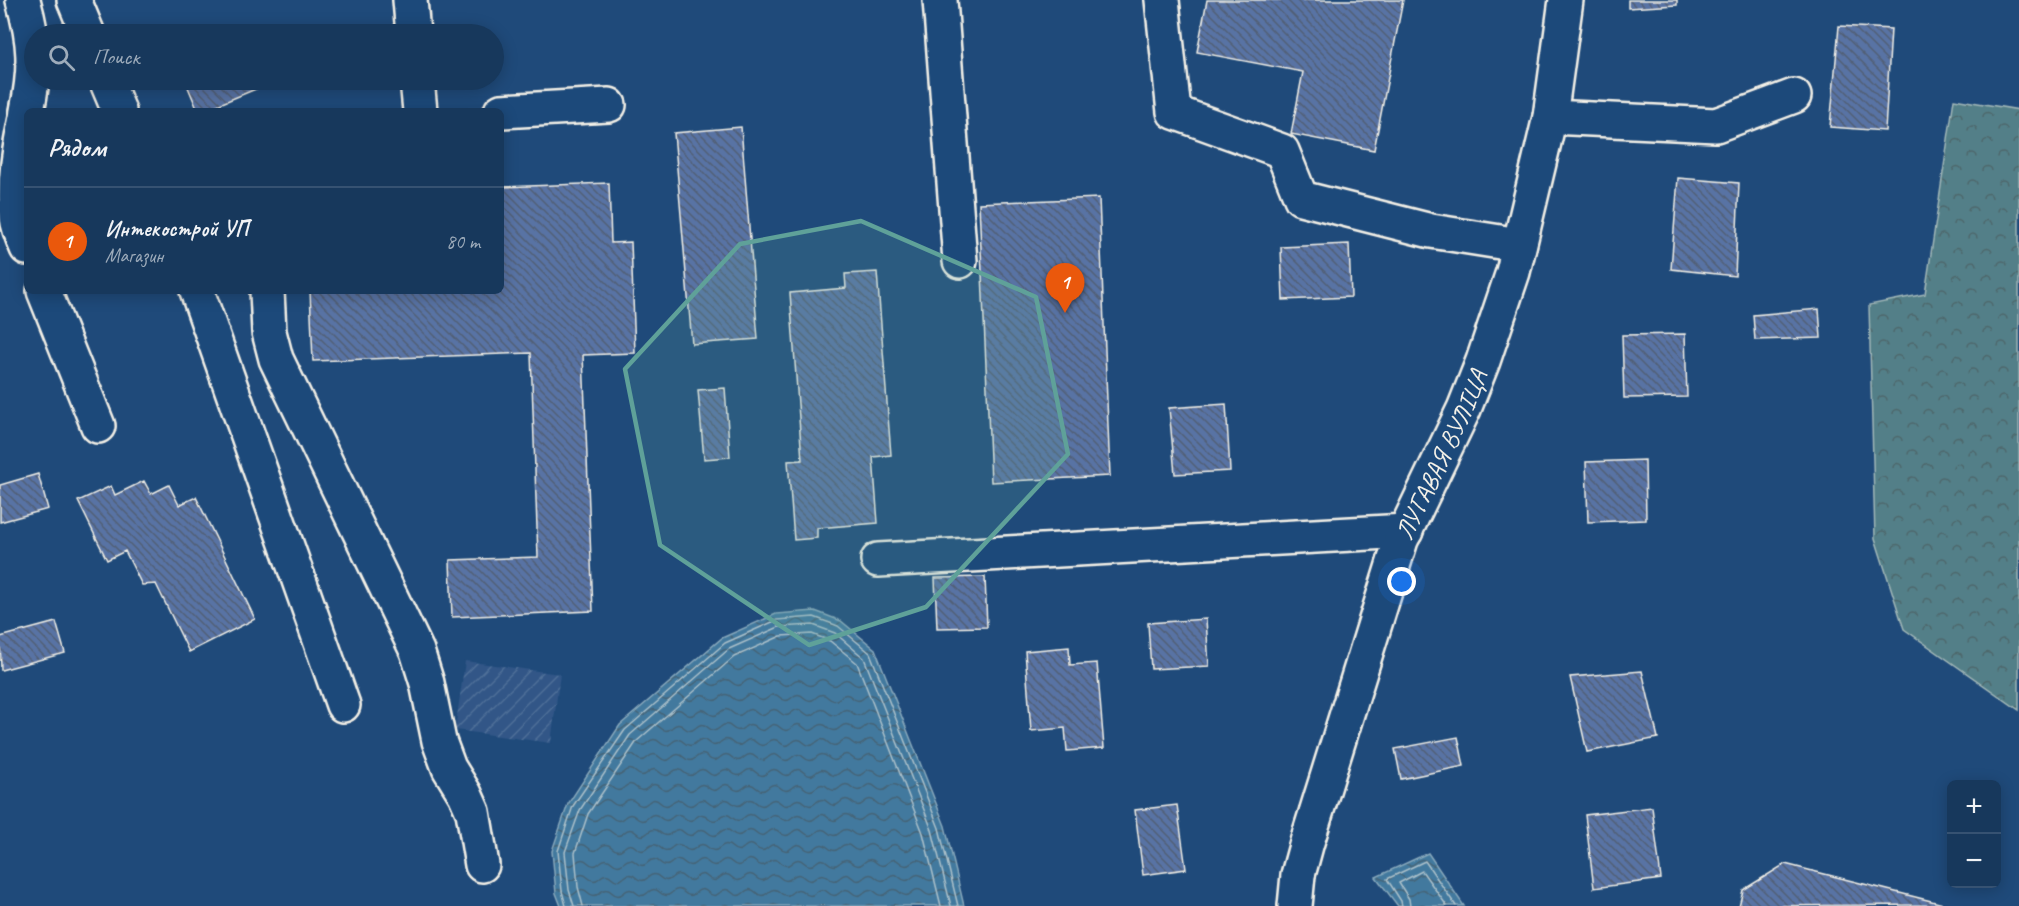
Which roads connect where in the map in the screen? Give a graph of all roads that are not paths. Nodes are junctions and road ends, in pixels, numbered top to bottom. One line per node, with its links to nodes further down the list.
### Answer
1 (22, 0): 7 (street)
2 (74, 0): 8 (street)
3 (410, 0): 9 (street)
4 (940, 0): 23 (street)
5 (1162, 0): 22 (street)
6 (1566, 0): 19 (street, ЛУГАВАЯ ВУЛІЦА)
7 (27, 24)
8 (84, 24)
9 (412, 24)
10 (32, 90): 15 (street)
11 (110, 90): 16 (street)
12 (418, 90): 17 (street)
13 (1794, 96): 19 (street)
14 (609, 105): 18 (street)
15 (28, 108)
16 (118, 108)
17 (420, 108)
18 (504, 111)
19 (1550, 117): 22 (street, ЛУГАВАЯ ВУЛІЦА)
20 (24, 128): 21 (street)
21 (24, 239)
22 (1519, 245): 28 (street, ЛУГАВАЯ ВУЛІЦА)
23 (960, 261)
24 (45, 294): 27 (street)
25 (198, 294): 30 (street)
26 (267, 294): 31 (street)
27 (98, 426)
28 (1406, 531): 29 (street); 32 (street, ЛУГАВАЯ ВУЛІЦА)
29 (878, 560)
30 (343, 705)
31 (482, 865)
32 (1295, 906)

